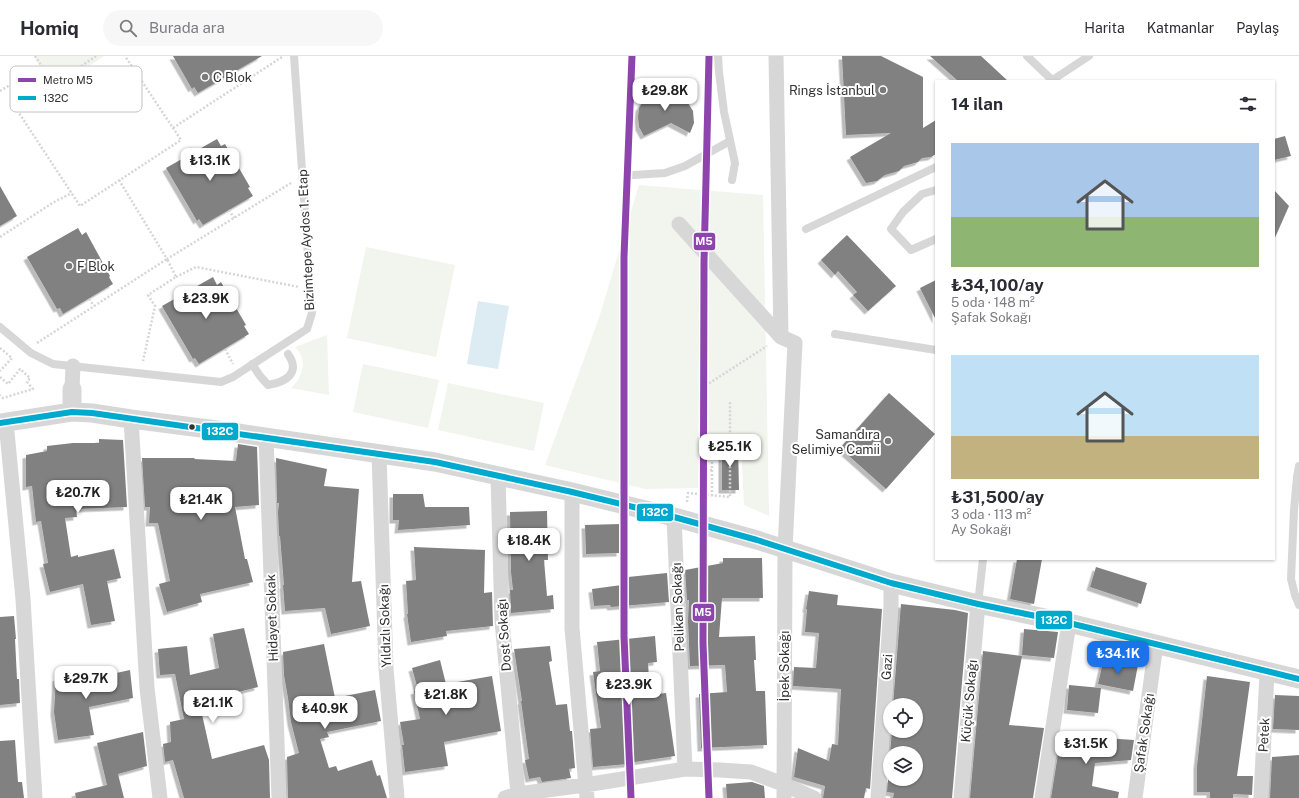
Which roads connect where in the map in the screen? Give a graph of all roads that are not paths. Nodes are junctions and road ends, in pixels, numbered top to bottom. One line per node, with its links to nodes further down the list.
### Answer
1 (294, 56): 21 (lane, Bizimtepe Aydos 1. Etap)
2 (718, 56): 8 (lane)
3 (776, 56): 18 (street)
4 (1027, 56): 6 (lane)
5 (1090, 56): 7 (lane)
6 (1052, 80)
7 (1054, 80)
8 (730, 141): 10 (lane); 11 (lane)
9 (935, 167): 14 (lane)
10 (633, 175)
11 (732, 180)
12 (935, 190): 15 (lane)
13 (679, 224): 18 (street)
14 (806, 229)
15 (935, 239)
16 (0, 327): 22 (lane, Bizimtepe Aydos 1. Etap)
17 (835, 334): 19 (lane)
18 (781, 337): 33 (street, İpek Sokağı)
19 (935, 350)
20 (288, 354): 21 (lane)
21 (252, 364): 22 (lane, Bizimtepe Aydos 1. Etap)
22 (73, 366): 23 (street)
23 (72, 389): 24 (street)
24 (72, 412): 25 (street); 26 (street)
25 (131, 419): 27 (street); 47 (street)
26 (3, 423): 46 (street)
27 (266, 437): 28 (street); 48 (street, Hidayet Sokak)
28 (379, 454): 30 (street); 49 (street, Yıldızlı Sokağı)
29 (1299, 466): 37 (lane)
30 (498, 476): 31 (street); 45 (street, Dost Sokağı)
31 (572, 492): 32 (street); 44 (street)
32 (674, 517): 33 (street); 42 (street, Pelikan Sokağı)
33 (785, 549): 35 (street); 43 (street, İpek Sokağı)
34 (984, 560): 36 (lane)
35 (891, 583): 36 (street); 51 (street, Gazi)
36 (978, 604): 38 (street); 52 (street, Küçük Sokağı)
37 (1299, 605)
38 (1069, 623): 39 (street); 53 (street)
39 (1156, 644): 40 (street); 54 (street, Şafak Sokağı)
40 (1267, 672): 41 (street); 55 (street, Petek)
41 (1299, 680)
42 (684, 769): 43 (street); 44 (street)
43 (784, 791): 50 (street)
44 (586, 792): 45 (street)
45 (511, 796)
46 (35, 798)
47 (160, 798)
48 (278, 798)
49 (397, 798)
50 (814, 798)
51 (878, 798)
52 (961, 798)
53 (1042, 798)
54 (1135, 798)
55 (1261, 798)

